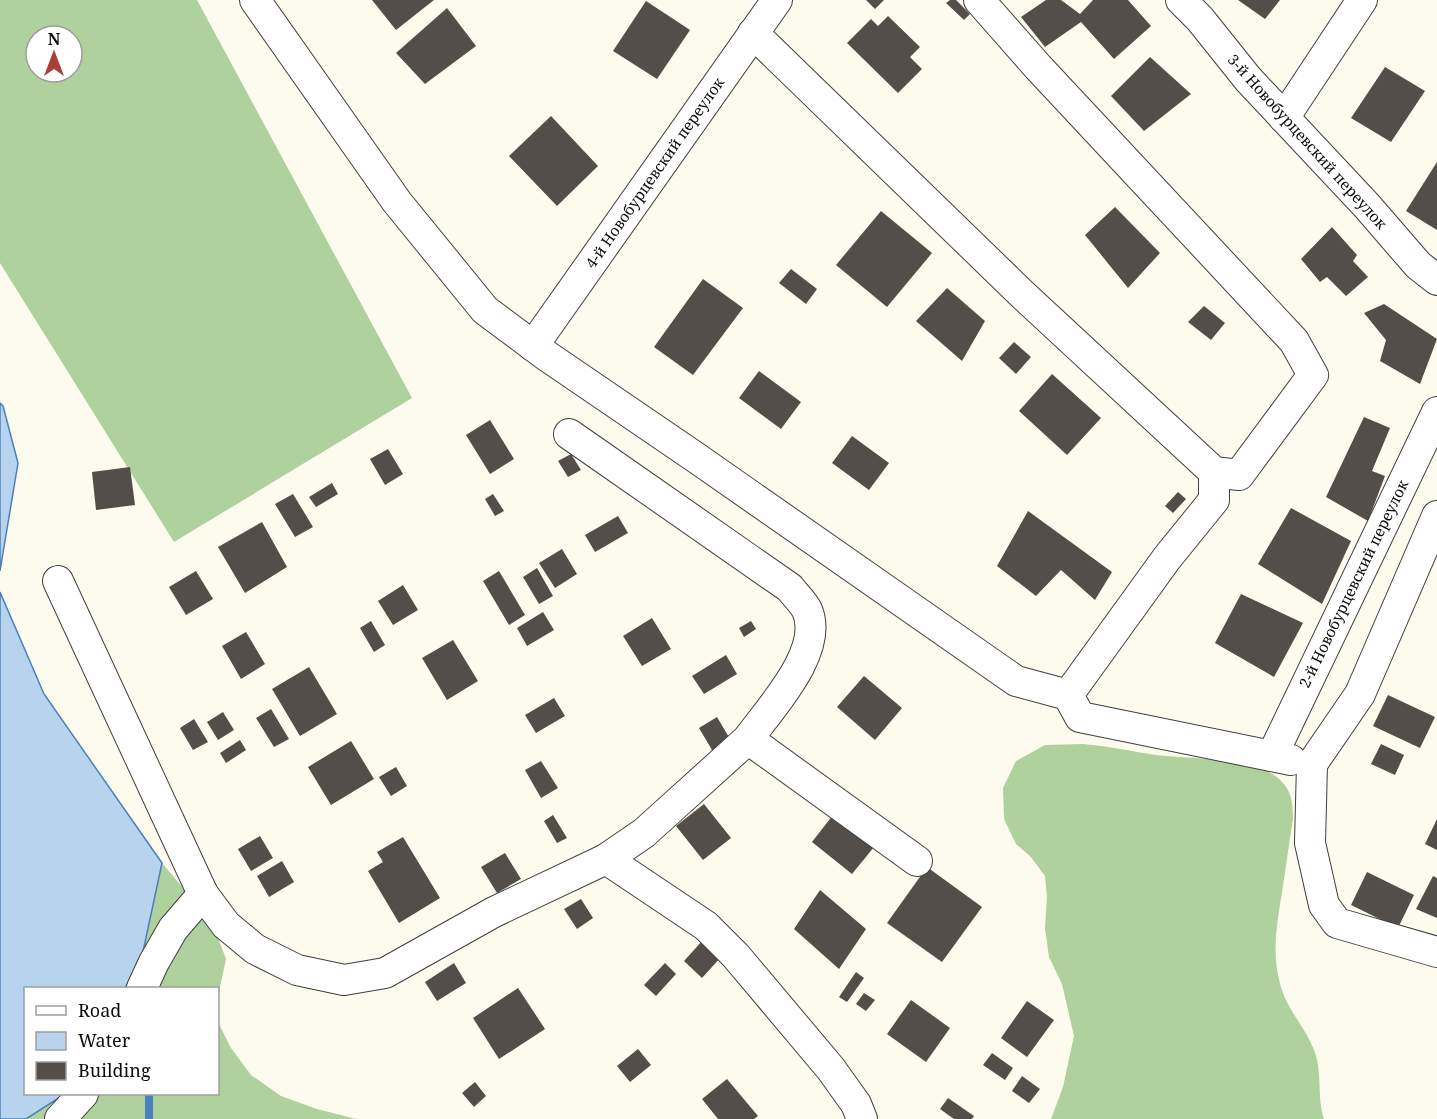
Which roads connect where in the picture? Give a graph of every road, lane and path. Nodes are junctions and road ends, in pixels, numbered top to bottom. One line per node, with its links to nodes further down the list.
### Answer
1 (777, 0): 6 (street, 4-й Новобурцевский переулок)
2 (980, 0): 12 (street)
3 (1180, 0): 7 (street, 3-й Новобурцевский переулок)
4 (1362, 0): 7 (street)
5 (257, 1): 9 (street)
6 (753, 33): 9 (street, 4-й Новобурцевский переулок); 12 (street)
7 (1284, 118): 8 (street, 3-й Новобурцевский переулок)
8 (1437, 280)
9 (533, 346): 15 (street)
10 (1437, 412): 17 (street, 2-й Новобурцевский переулок)
11 (569, 434): 16 (street)
12 (1214, 472): 15 (street)
13 (1437, 516): 18 (street)
14 (58, 581): 21 (street)
15 (1068, 695): 17 (street)
16 (748, 739): 19 (street); 20 (street)
17 (1272, 756): 18 (street)
18 (1312, 764): 22 (street)
19 (606, 859): 21 (street); 26 (street)
20 (916, 861)
21 (203, 894): 23 (street)
22 (1437, 952)
23 (142, 987)
24 (82, 1095): 25 (street)
25 (60, 1119)
26 (862, 1119)

